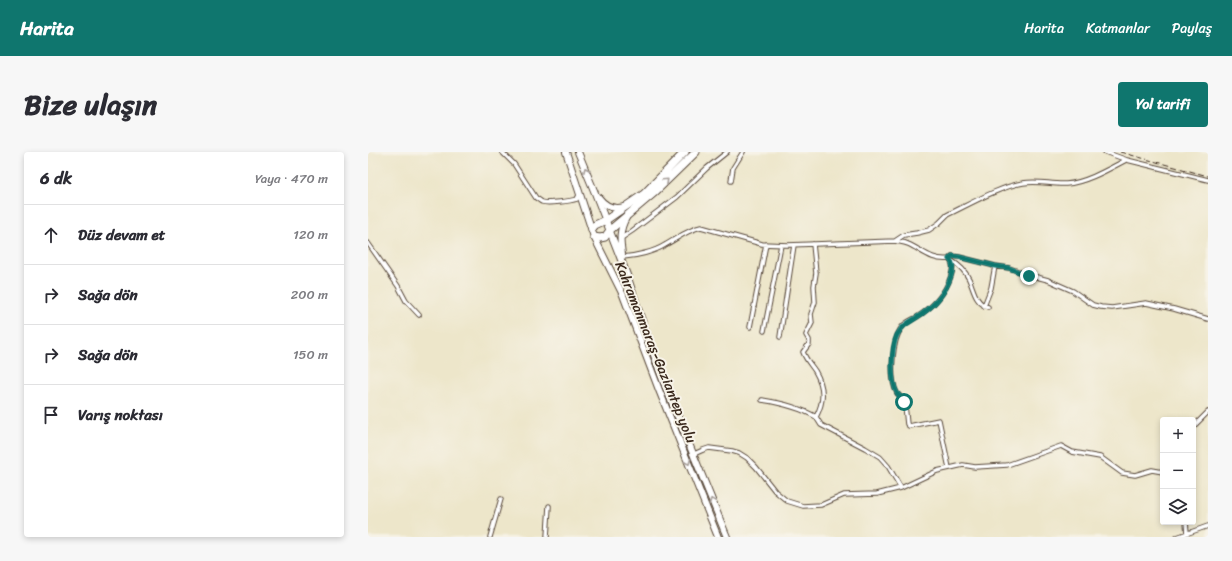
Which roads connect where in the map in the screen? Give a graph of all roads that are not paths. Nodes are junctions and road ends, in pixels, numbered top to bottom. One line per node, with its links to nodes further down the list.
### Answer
1 (502, 152): 14 (street)
2 (566, 152): 12 (highway, Kahramanmaraş-Gaziantep yolu)
3 (578, 152): 13 (highway, Kahramanmaraş-Gaziantep yolu, one-way to 3)
4 (685, 152): 15 (highway)
5 (696, 152): 17 (highway, one-way to 5)
6 (727, 152): 21 (street)
7 (743, 152): 11 (street)
8 (1105, 152): 9 (street)
9 (1126, 160): 10 (street); 22 (street)
10 (1208, 180)
11 (730, 181)
12 (580, 191): 14 (street); 16 (highway, Kahramanmaraş-Gaziantep yolu)
13 (595, 193): 15 (highway); 18 (highway, Kahramanmaraş-Gaziantep yolu)
14 (573, 200): 16 (street)
15 (627, 206): 18 (highway)
16 (585, 208): 20 (highway, Kahramanmaraş-Gaziantep yolu)
17 (627, 215): 19 (highway); 21 (highway)
18 (606, 220): 19 (highway, Kahramanmaraş-Gaziantep yolu); 20 (highway)
19 (610, 230): 20 (highway); 31 (highway, Kahramanmaraş-Gaziantep yolu)
20 (593, 233): 52 (highway, Kahramanmaraş-Gaziantep yolu, one-way to 52)
21 (620, 239): 28 (highway)
22 (895, 241): 25 (street); 29 (street)
23 (368, 243): 32 (street)
24 (766, 244): 26 (street); 28 (street); 34 (street)
25 (813, 244): 27 (street); 39 (street)
26 (781, 245): 27 (street); 35 (street)
27 (794, 245): 36 (street)
28 (623, 257): 31 (highway)
29 (950, 260): 30 (street); 30 (street); 42 (street)
30 (995, 266): 33 (street)
31 (627, 275): 41 (highway, Kahramanmaraş-Gaziantep yolu)
32 (419, 315)
33 (1208, 319)
34 (750, 327)
35 (764, 331)
36 (780, 337)
37 (762, 400): 39 (street)
38 (1208, 412): 40 (street)
39 (816, 417): 44 (street)
40 (1196, 424)
41 (694, 454): 44 (street); 53 (highway, Kahramanmaraş-Gaziantep yolu, one-way to 41)
42 (949, 468): 43 (street); 44 (street)
43 (1160, 471)
44 (901, 488)
45 (501, 500): 50 (street)
46 (549, 506): 51 (street)
47 (1186, 525): 49 (street)
48 (1208, 526): 49 (street)
49 (1187, 533): 54 (street)
50 (490, 537)
51 (547, 537)
52 (718, 537)
53 (727, 537)
54 (1177, 537)

